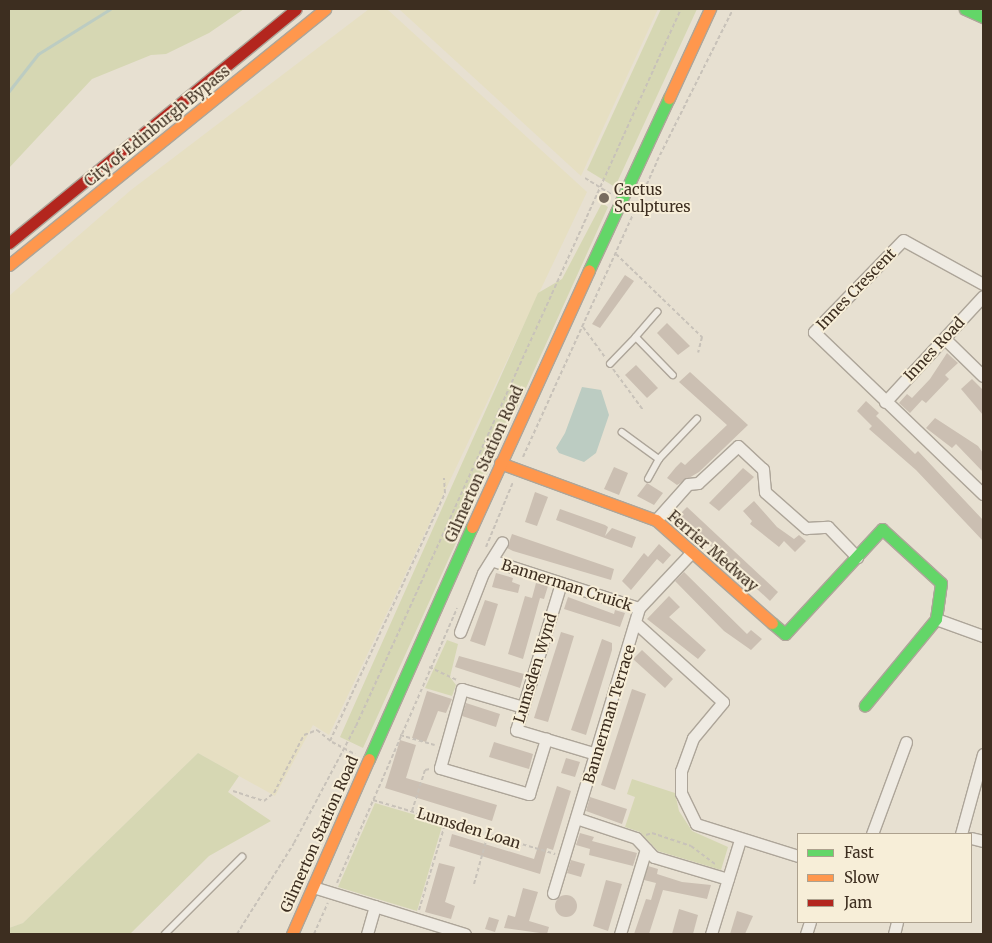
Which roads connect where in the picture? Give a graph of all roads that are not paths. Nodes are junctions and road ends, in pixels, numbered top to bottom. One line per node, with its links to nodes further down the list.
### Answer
1 (296, 9): 6 (main road, City of Edinburgh Bypass)
2 (325, 9): 7 (main road, City of Edinburgh Bypass)
3 (710, 9): 20 (main road, Gilmerton Station Road)
4 (965, 9): 5 (main road)
5 (983, 18)
6 (9, 244)
7 (9, 265)
8 (983, 284): 16 (street, Innes Crescent)
9 (983, 296): 12 (street, Innes Road)
10 (658, 312): 11 (lane)
11 (636, 337): 13 (lane); 14 (lane)
12 (944, 338): 15 (street); 16 (street, Innes Road)
13 (610, 364)
14 (673, 375)
15 (983, 376)
16 (885, 402): 22 (street)
17 (697, 418): 19 (lane)
18 (622, 432): 19 (lane)
19 (659, 459): 21 (lane)
20 (500, 463): 23 (main road, Ferrier Medway); 48 (main road, Gilmerton Station Road)
21 (648, 479)
22 (983, 494)
23 (656, 520): 25 (main road, Ferrier Medway); 26 (street)
24 (502, 542): 27 (street, Bannerman Cruick)
25 (692, 552): 26 (main road, Ferrier Medway); 29 (street)
26 (857, 557): 30 (main road)
27 (494, 561): 28 (street, Bannerman Cruick); 32 (street, Bannerman Cruick)
28 (561, 583): 29 (street, Bannerman Cruick); 35 (street, Lumsden Wynd)
29 (640, 608): 31 (street, Bannerman Terrace)
30 (936, 619): 33 (street); 34 (main road)
31 (637, 624): 38 (street, Bannerman Terrace); 43 (street)
32 (460, 632)
33 (983, 636)
34 (865, 706)
35 (523, 707): 36 (street, Lumsden Wynd); 36 (street)
36 (546, 739): 38 (street, Lumsden Wynd)
37 (906, 742): 41 (street)
38 (596, 754): 40 (street, Bannerman Terrace)
39 (982, 758): 42 (street)
40 (576, 818): 44 (street); 49 (street, Bannerman Terrace)
41 (872, 833)
42 (961, 833)
43 (740, 840): 45 (street); 47 (street)
44 (646, 849): 47 (street); 55 (street)
45 (797, 856)
46 (242, 857): 51 (lane)
47 (728, 879): 56 (street)
48 (313, 887): 50 (street); 52 (main road, Gilmerton Station Road)
49 (553, 893)
50 (375, 906): 53 (street); 54 (street)
51 (165, 934)
52 (292, 934)
53 (367, 934)
54 (466, 934)
55 (620, 934)
56 (711, 934)

